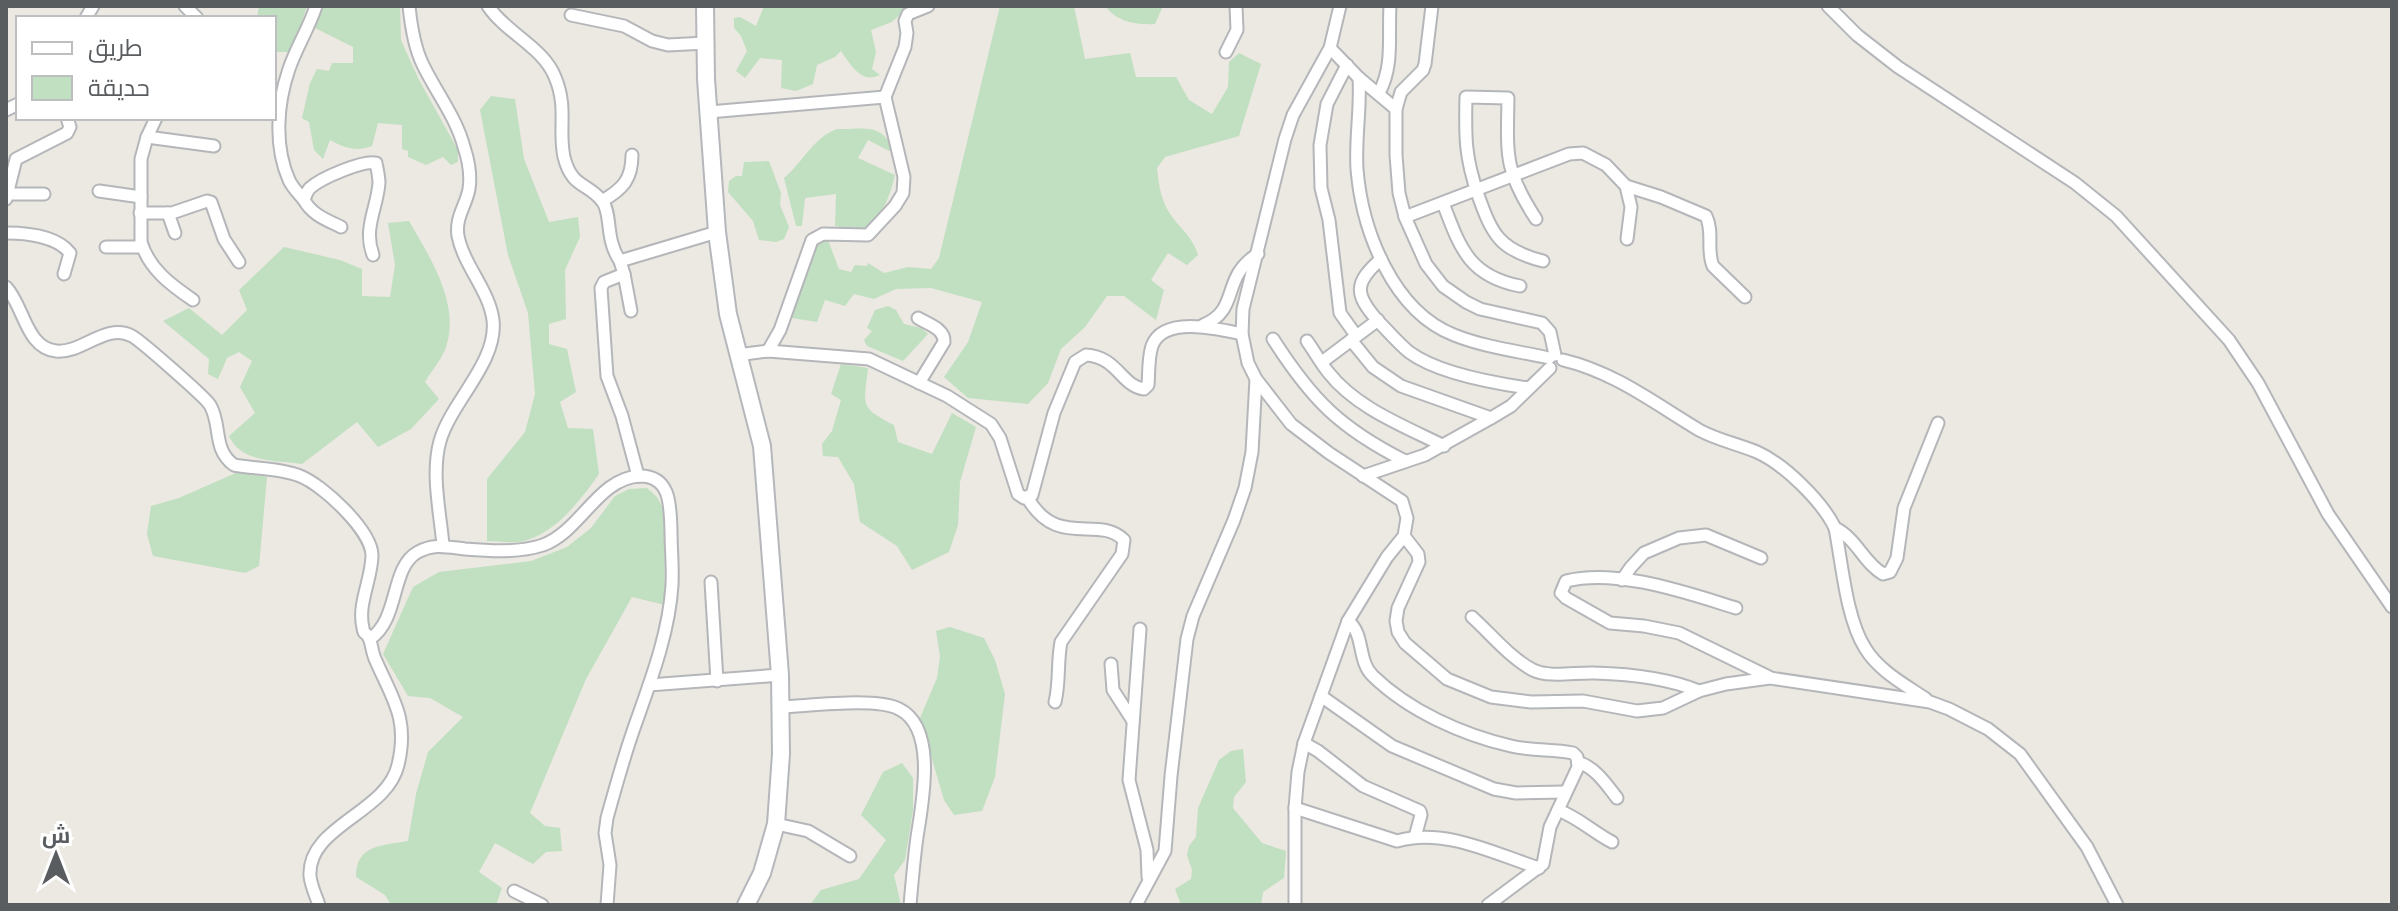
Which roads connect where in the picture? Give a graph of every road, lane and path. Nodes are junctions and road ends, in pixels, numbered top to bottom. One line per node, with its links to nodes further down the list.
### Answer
1 (316, 6): 33 (street)
2 (409, 6): 83 (street)
3 (488, 6): 34 (street)
4 (705, 6): 12 (street)
5 (928, 6): 18 (street)
6 (1236, 6): 14 (street)
7 (1340, 6): 13 (street)
8 (1390, 6): 17 (street)
9 (1432, 6): 19 (street)
10 (1828, 6): 87 (street)
11 (571, 15): 12 (street)
12 (706, 43): 20 (street)
13 (1330, 48): 15 (street); 47 (street)
14 (1226, 52)
15 (1347, 65): 16 (street); 64 (street)
16 (1359, 78): 17 (street); 49 (street)
17 (1379, 93): 19 (street)
18 (885, 97): 20 (street); 67 (street)
19 (1396, 109): 38 (street)
20 (709, 112): 41 (street)
21 (68, 120): 31 (street)
22 (155, 120): 23 (street)
23 (147, 137): 24 (street); 32 (street)
24 (214, 146)
25 (632, 155): 34 (street)
26 (1511, 177): 27 (street); 28 (street); 28 (street); 39 (street)
27 (1626, 186): 44 (street); 57 (street)
28 (1477, 190): 35 (street); 51 (street)
29 (99, 191): 32 (street)
30 (44, 194): 31 (street)
31 (6, 196)
32 (141, 197): 36 (street)
33 (304, 200): 40 (street); 48 (street)
34 (602, 201): 50 (street)
35 (1443, 203): 38 (street); 55 (street)
36 (140, 213): 37 (street); 46 (street)
37 (168, 213): 43 (street); 52 (street)
38 (1405, 217): 69 (street)
39 (1536, 219)
40 (341, 227)
41 (717, 232): 50 (street); 68 (street)
42 (6, 233): 53 (street)
43 (175, 233)
44 (1627, 239)
45 (106, 247): 46 (street)
46 (142, 247): 58 (street)
47 (1258, 254): 62 (street); 63 (street)
48 (373, 255)
49 (1381, 259): 61 (street); 69 (street)
50 (620, 261): 54 (street)
51 (1543, 261)
52 (239, 262)
53 (64, 274)
54 (624, 274): 59 (street); 78 (street)
55 (1520, 286)
56 (6, 287): 92 (street)
57 (1745, 297)
58 (193, 300)
59 (631, 311)
60 (918, 318): 72 (street)
61 (1378, 320): 64 (street); 73 (street)
62 (1199, 326): 63 (street); 80 (street)
63 (1242, 334): 71 (street)
64 (1353, 337): 70 (street); 74 (street)
65 (1273, 339): 77 (street)
66 (1307, 341): 70 (street)
67 (768, 351): 68 (street); 72 (street)
68 (737, 355): 94 (street)
69 (1554, 360): 73 (street); 81 (street)
70 (1322, 362): 76 (street)
71 (1256, 379): 79 (street); 115 (street)
72 (919, 383): 80 (street)
73 (1528, 388): 74 (street)
74 (1491, 418): 76 (street)
75 (1938, 423): 81 (street)
76 (1444, 446): 77 (street)
77 (1405, 461): 79 (street)
78 (638, 476): 83 (street); 97 (street)
79 (1363, 476): 82 (street)
80 (1027, 497): 100 (street)
81 (1835, 528): 101 (street)
82 (1404, 536): 90 (street); 98 (street)
83 (443, 545): 92 (street)
84 (1761, 558): 85 (street)
85 (1622, 580): 88 (street); 95 (street)
86 (711, 582): 96 (street)
87 (2392, 607)
88 (1736, 608)
89 (1472, 617): 98 (street)
90 (1348, 621): 99 (street); 105 (street)
91 (1140, 629): 103 (street)
92 (370, 639): 118 (street)
93 (1111, 664): 103 (street)
94 (780, 675): 96 (street); 102 (street)
95 (1770, 678): 98 (street); 101 (street)
96 (717, 681): 97 (street)
97 (649, 685): 120 (street)
98 (1699, 691)
99 (1321, 696): 104 (street); 106 (street)
100 (1055, 702)
101 (1930, 702): 125 (street)
102 (781, 707): 110 (street); 121 (street)
103 (1133, 721): 115 (street)
104 (1304, 743): 108 (street); 111 (street)
105 (1578, 762): 106 (street); 107 (street)
106 (1565, 792): 109 (street)
107 (1617, 798)
108 (1295, 808): 111 (street); 123 (street)
109 (1558, 810): 112 (street); 114 (street)
110 (776, 824): 113 (street); 117 (street)
111 (1415, 837): 114 (street)
112 (1612, 842)
113 (850, 856)
114 (1539, 868): 124 (street)
115 (1147, 886): 122 (street)
116 (514, 891): 119 (street)
117 (747, 904)
118 (319, 905)
119 (542, 905)
120 (607, 905)
121 (910, 905)
122 (1136, 905)
123 (1295, 905)
124 (1488, 905)
125 (2117, 905)

